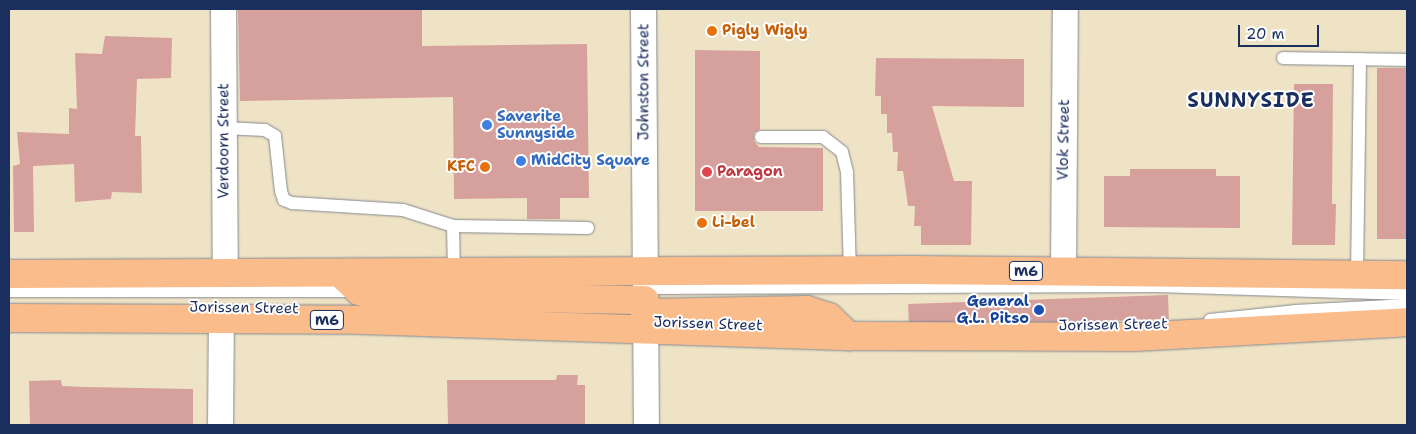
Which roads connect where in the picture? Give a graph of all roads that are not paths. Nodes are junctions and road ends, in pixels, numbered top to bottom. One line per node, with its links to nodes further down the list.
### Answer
1 (223, 9): 7 (street, Verdoorn Street)
2 (643, 9): 21 (street, Johnston Street)
3 (1066, 9): 12 (street, Vlok Street)
4 (1282, 58): 5 (lane)
5 (1360, 59): 6 (lane); 16 (lane)
6 (1407, 60)
7 (224, 128): 9 (lane); 14 (street, Verdoorn Street)
8 (761, 136): 11 (lane)
9 (453, 226): 10 (lane); 15 (lane)
10 (588, 228)
11 (850, 271): 12 (main road, Jorissen Street / M6); 21 (main road, Jorissen Street / M6)
12 (1063, 272): 16 (main road, Jorissen Street / M6)
13 (9, 274): 14 (main road, Jorissen Street / M6)
14 (225, 274): 18 (main road, Jorissen Street / M6)
15 (454, 274): 18 (main road, Jorissen Street / M6); 21 (main road, Jorissen Street / M6)
16 (1356, 274): 17 (main road, Jorissen Street / M6)
17 (1407, 275)
18 (350, 283): 19 (lane, Jorissen Street); 21 (main road)
19 (9, 291)
20 (1407, 294): 21 (lane, Jorissen Street)
21 (645, 305): 23 (lane, Jorissen Street); 25 (main road, Jorissen Street / M6); 27 (main road, Jorissen Street / M6); 29 (street, Johnston Street)
22 (1407, 305): 27 (lane, Jorissen Street)
23 (9, 307)
24 (9, 318): 25 (main road, Jorissen Street / M6)
25 (221, 319): 28 (street)
26 (1407, 322): 27 (main road, Jorissen Street / M6)
27 (846, 332)
28 (220, 425)
29 (646, 425)

